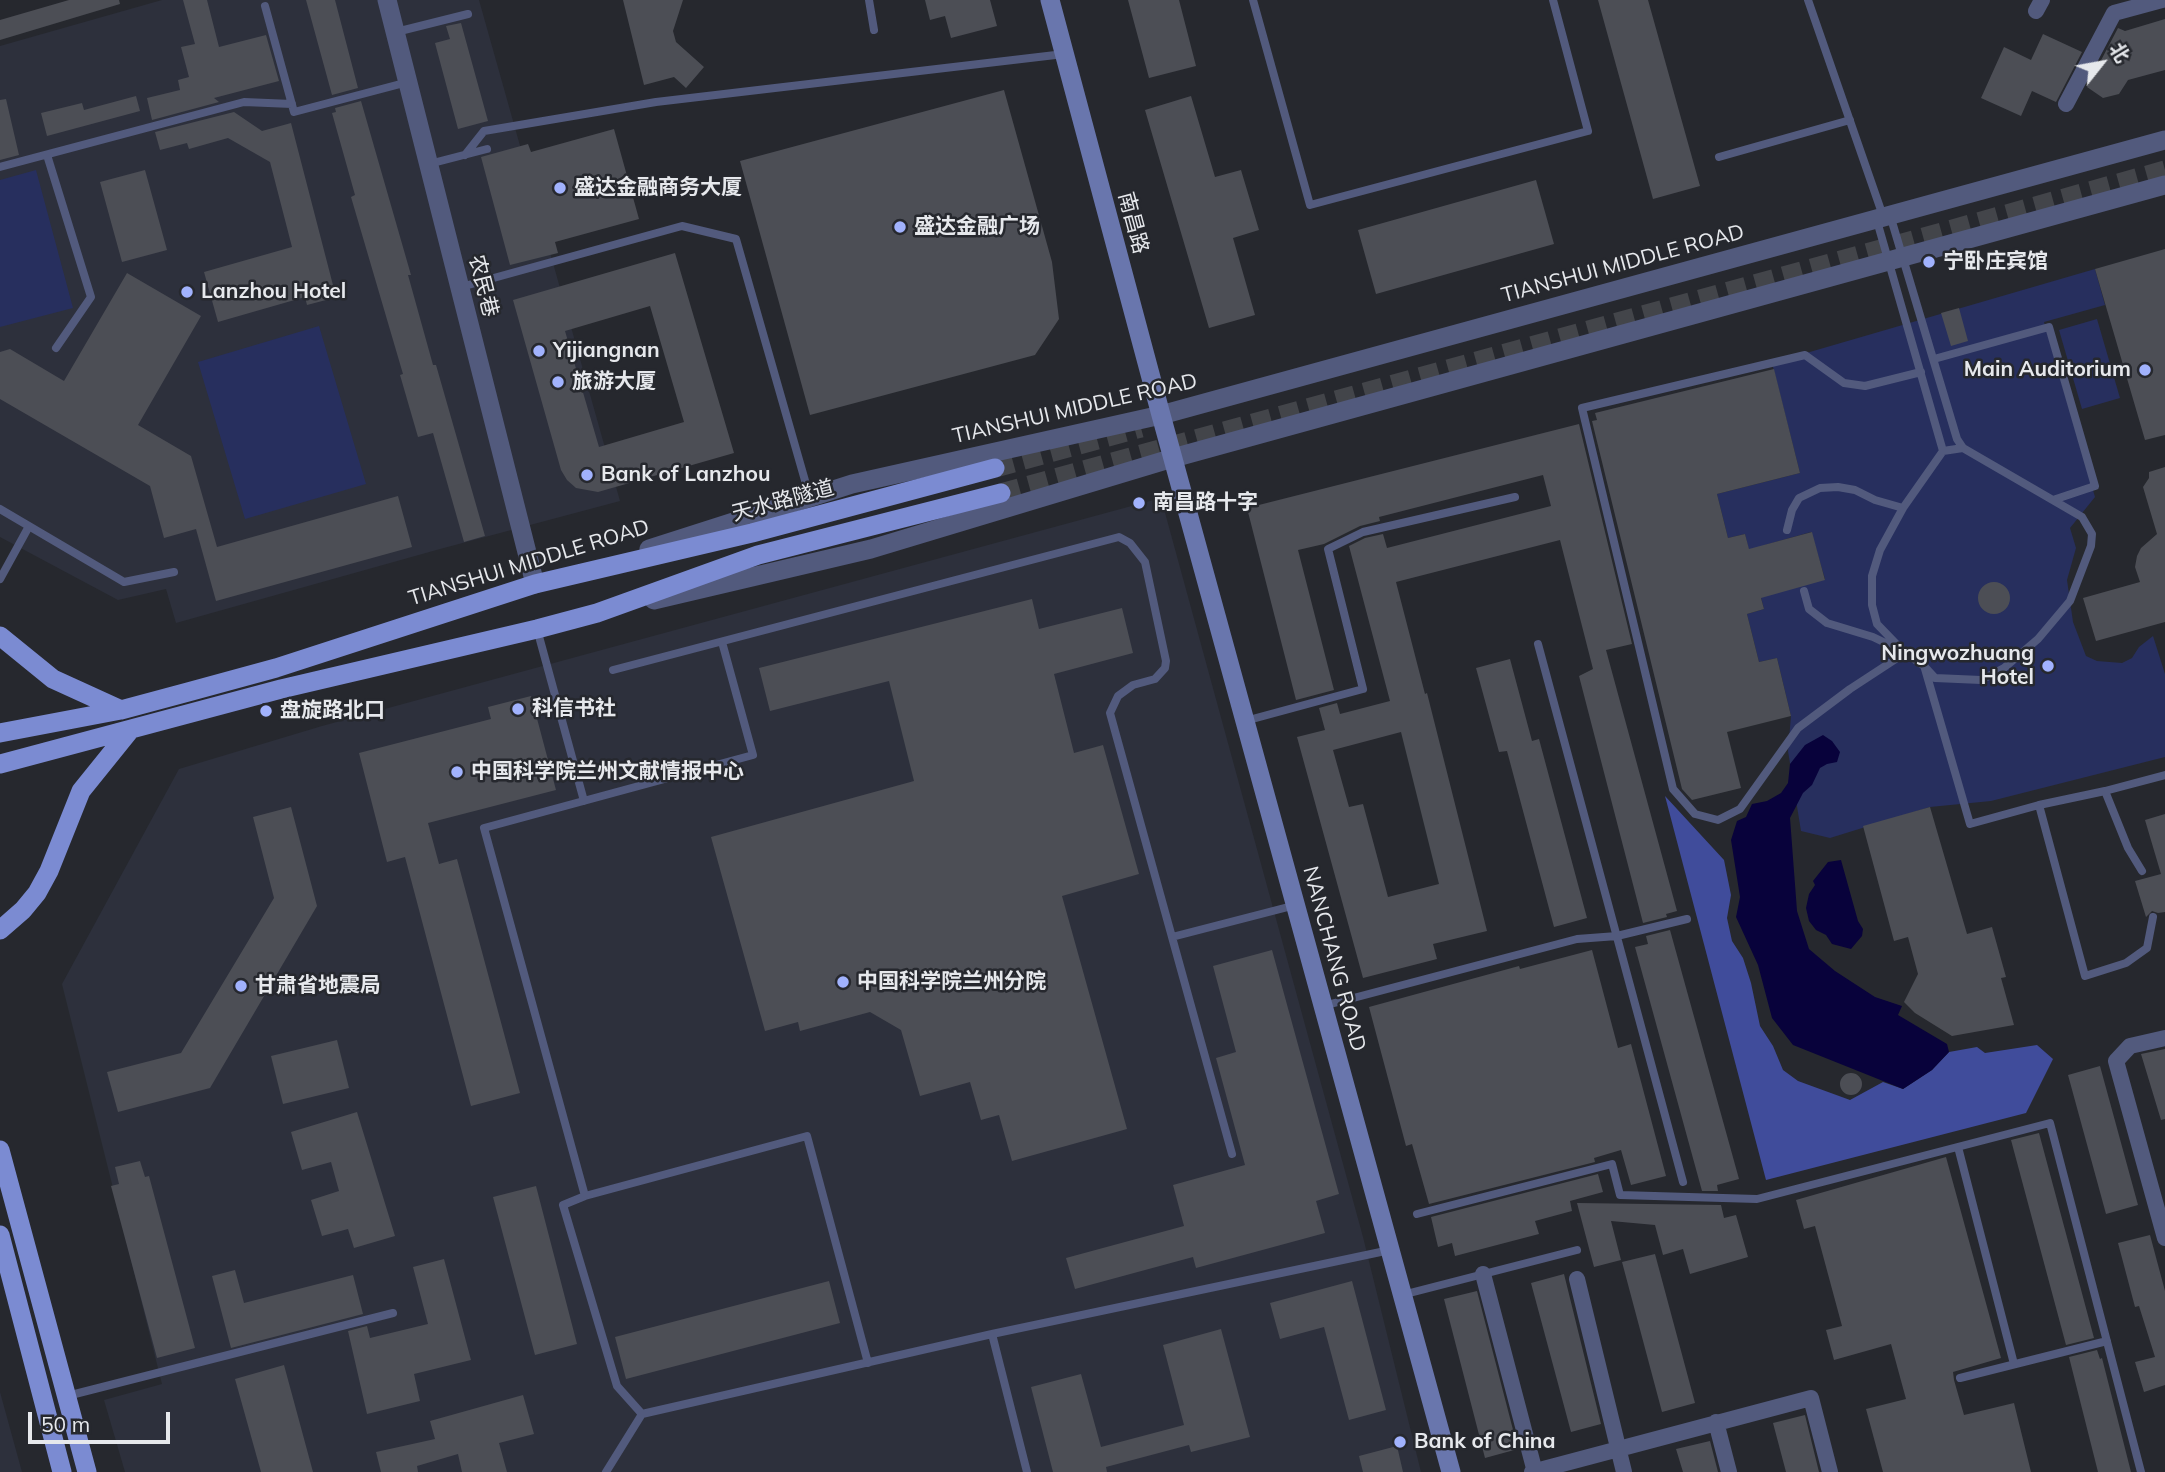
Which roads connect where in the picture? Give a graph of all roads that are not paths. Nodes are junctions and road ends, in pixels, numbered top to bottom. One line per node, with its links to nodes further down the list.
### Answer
1 (387, 0): 11 (street, 农民巷)
2 (869, 0): 10 (lane)
3 (1050, 0): 12 (main road, 南昌路)
4 (1253, 0): 5 (lane)
5 (1553, 0)
6 (1808, 0): 16 (lane)
7 (2162, 0): 15 (street)
8 (265, 6): 14 (lane)
9 (468, 14): 11 (lane)
10 (874, 30)
11 (396, 33): 13 (street, 农民巷)
12 (1064, 54): 20 (lane); 31 (main road, 南昌路)
13 (408, 82): 14 (lane); 22 (street, 农民巷)
14 (292, 104): 19 (lane)
15 (2066, 104)
16 (1850, 120): 21 (lane); 25 (lane)
17 (2165, 140): 25 (street, TIANSHUI MIDDLE ROAD)
18 (487, 149): 20 (lane)
19 (47, 155): 23 (lane); 28 (lane)
20 (465, 155): 22 (lane)
21 (1719, 158)
22 (429, 164): 27 (street, 农民巷)
23 (0, 167)
24 (2165, 185): 26 (street)
25 (1883, 216): 26 (lane); 26 (lane); 31 (street, TIANSHUI MIDDLE ROAD)
26 (1895, 259): 29 (lane); 30 (lane); 34 (street)
27 (460, 287): 38 (lane); 47 (street, 农民巷)
28 (56, 348)
29 (1934, 359): 32 (lane); 39 (lane)
30 (1921, 372): 33 (lane); 54 (lane)
31 (1161, 415): 34 (main road, 南昌路); 38 (street, TIANSHUI MIDDLE ROAD)
32 (1963, 448): 33 (lane); 39 (lane)
33 (1943, 451): 40 (lane)
34 (1173, 458): 49 (street); 58 (main road, NANCHANG ROAD)
35 (995, 468): 44 (main road, 天水路隧道)
36 (1001, 493): 49 (main road)
37 (1515, 497): 58 (lane)
38 (810, 498): 44 (street, TIANSHUI MIDDLE ROAD)
39 (2053, 500): 55 (lane)
40 (1903, 508): 43 (lane); 54 (lane)
41 (0, 509): 42 (lane)
42 (28, 527): 45 (lane); 46 (lane)
43 (1787, 530)
44 (582, 571): 47 (main road, TIANSHUI MIDDLE ROAD)
45 (174, 572)
46 (0, 579)
47 (535, 584): 57 (main road, TIANSHUI MIDDLE ROAD)
48 (1804, 591): 54 (lane)
49 (597, 613): 50 (main road)
50 (537, 629): 59 (main road); 64 (lane)
51 (0, 636): 57 (main road)
52 (722, 642): 56 (lane); 64 (lane); 72 (lane)
53 (1538, 644): 71 (lane)
54 (1905, 653): 55 (lane)
55 (1924, 666): 65 (lane)
56 (614, 670)
57 (121, 710): 60 (main road, TIANSHUI MIDDLE ROAD)
58 (1245, 720): 67 (main road, NANCHANG ROAD)
59 (131, 729): 61 (main road); 70 (main road)
60 (0, 733)
61 (0, 764)
62 (2165, 775): 63 (lane)
63 (2105, 792): 65 (lane); 66 (lane)
64 (584, 801): 79 (lane)
65 (2039, 805): 68 (lane)
66 (2142, 871)
67 (1296, 905): 72 (lane); 73 (main road, NANCHANG ROAD)
68 (2153, 917)
69 (1687, 919): 71 (lane)
70 (0, 930)
71 (1617, 936): 73 (lane); 78 (lane)
72 (1172, 937): 77 (lane)
73 (1323, 1006): 84 (main road, NANCHANG ROAD)
74 (2165, 1038): 81 (street)
75 (1958, 1147): 80 (lane); 91 (lane); 93 (lane)
76 (0, 1150): 95 (main road)
77 (1231, 1154)
78 (1683, 1182)
79 (585, 1196): 92 (lane); 96 (lane)
80 (1417, 1214)
81 (2162, 1217): 83 (street)
82 (0, 1235): 100 (main road)
83 (2165, 1238)
84 (1390, 1250): 88 (main road, NANCHANG ROAD); 90 (lane)
85 (1577, 1250): 86 (lane)
86 (1483, 1274): 88 (lane); 105 (street)
87 (1577, 1279): 98 (street)
88 (1402, 1295): 104 (main road, NANCHANG ROAD)
89 (393, 1313): 95 (lane)
90 (992, 1334): 92 (lane); 103 (lane)
91 (2107, 1341): 93 (lane); 109 (lane)
92 (868, 1363): 96 (lane)
93 (2014, 1364): 94 (lane)
94 (1959, 1378)
95 (66, 1396): 101 (main road)
96 (642, 1414): 102 (lane)
97 (1716, 1422): 98 (street); 107 (street); 108 (street)
98 (1619, 1448): 99 (street); 106 (street)
99 (1567, 1467): 105 (street)
100 (62, 1472)
101 (87, 1472)
102 (606, 1472)
103 (1027, 1472)
104 (1451, 1472)
105 (1534, 1472)
106 (1625, 1472)
107 (1730, 1472)
108 (1830, 1472)
109 (2141, 1472)

